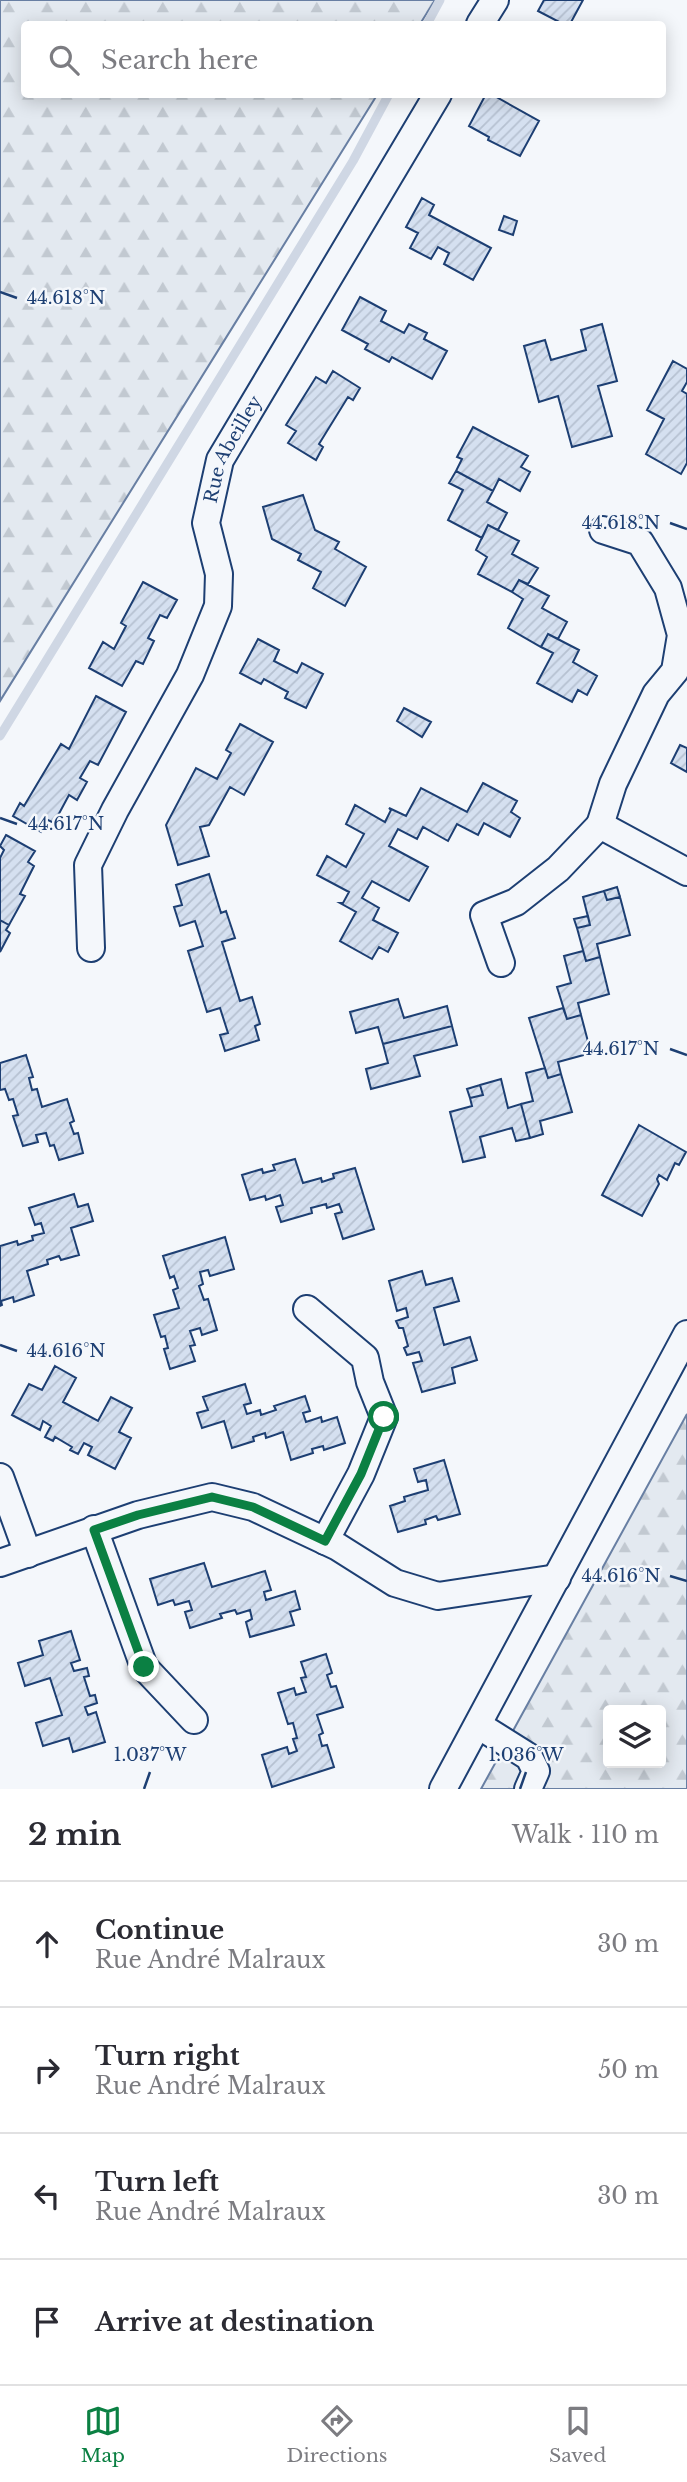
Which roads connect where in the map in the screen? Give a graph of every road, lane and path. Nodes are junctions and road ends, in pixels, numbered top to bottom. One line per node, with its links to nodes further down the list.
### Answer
1 (495, 0): 2 (street)
2 (482, 21)
3 (436, 98): 7 (street, Rue Abeilley)
4 (603, 530): 5 (street)
5 (600, 825): 6 (street); 8 (street)
6 (687, 872)
7 (91, 948)
8 (501, 963)
9 (307, 1309): 13 (street)
10 (687, 1334): 16 (street)
11 (0, 1477): 14 (street)
12 (94, 1530): 13 (street); 14 (street); 17 (street)
13 (325, 1541): 16 (street)
14 (27, 1554): 15 (street)
15 (0, 1563)
16 (557, 1578): 18 (street)
17 (194, 1720)
18 (478, 1725): 19 (street); 20 (street)
19 (443, 1789)
20 (528, 1789)

